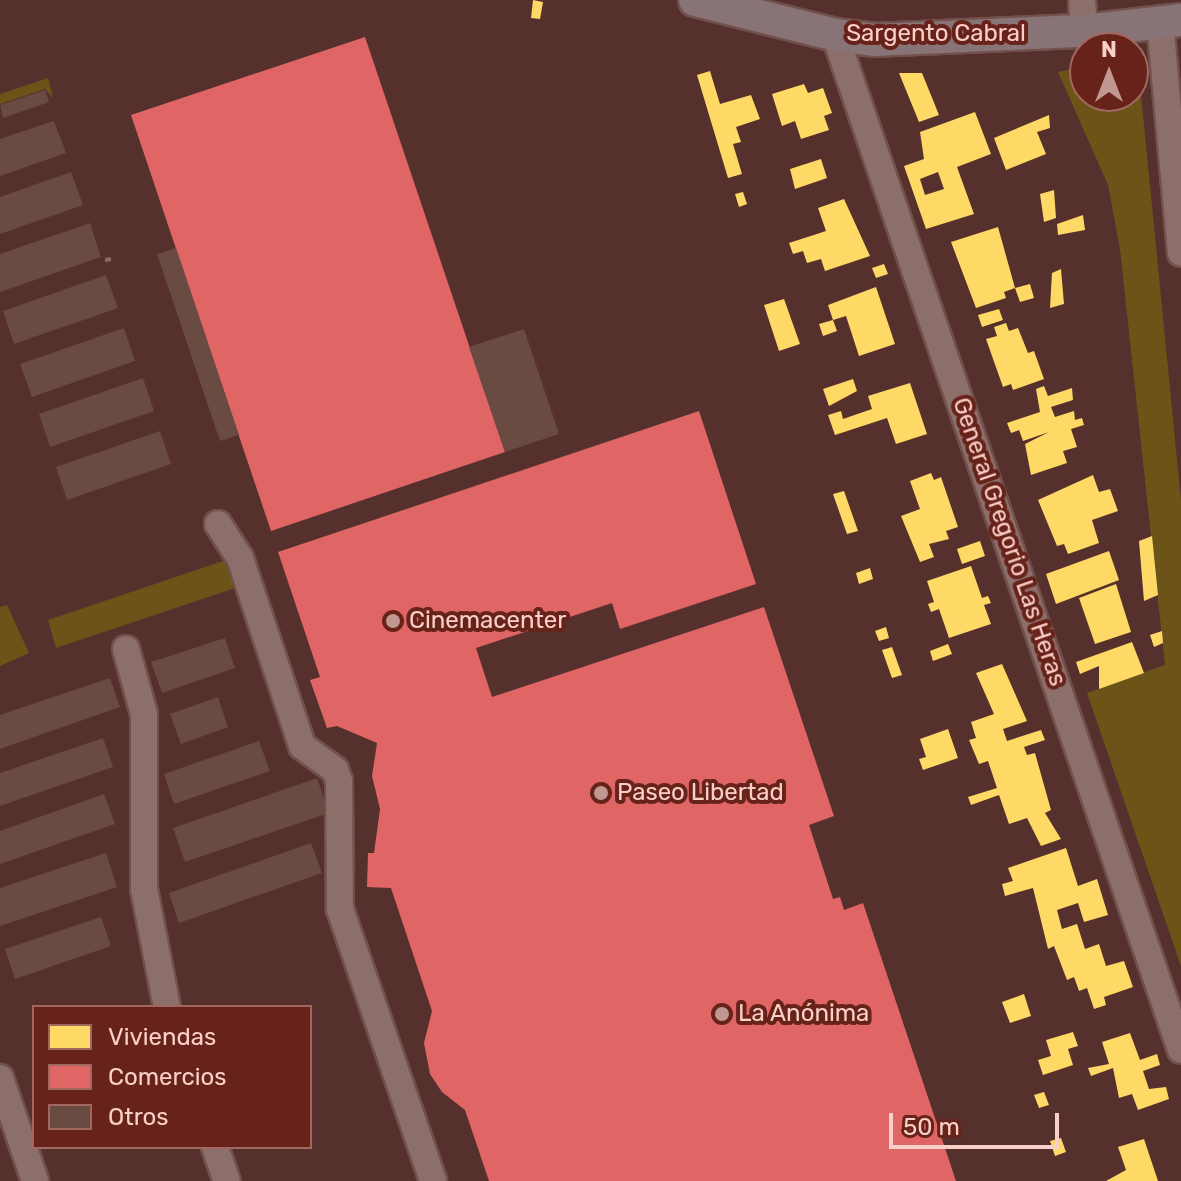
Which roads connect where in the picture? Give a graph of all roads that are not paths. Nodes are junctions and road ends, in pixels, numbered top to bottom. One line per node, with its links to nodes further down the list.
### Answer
1 (695, 0): 4 (main road, Sargento Cabral)
2 (1083, 16): 3 (main road, Sargento Cabral); 4 (main road, Sargento Cabral)
3 (1170, 21): 5 (street)
4 (835, 35): 8 (street, General Gregorio Las Heras)
5 (1181, 253)
6 (218, 524): 15 (street)
7 (126, 649): 9 (street)
8 (1172, 994): 10 (street, General Gregorio Las Heras)
9 (167, 1005)
10 (1181, 1050)
11 (0, 1078): 13 (street)
12 (216, 1149): 14 (street)
13 (35, 1181)
14 (227, 1181)
15 (433, 1181)

